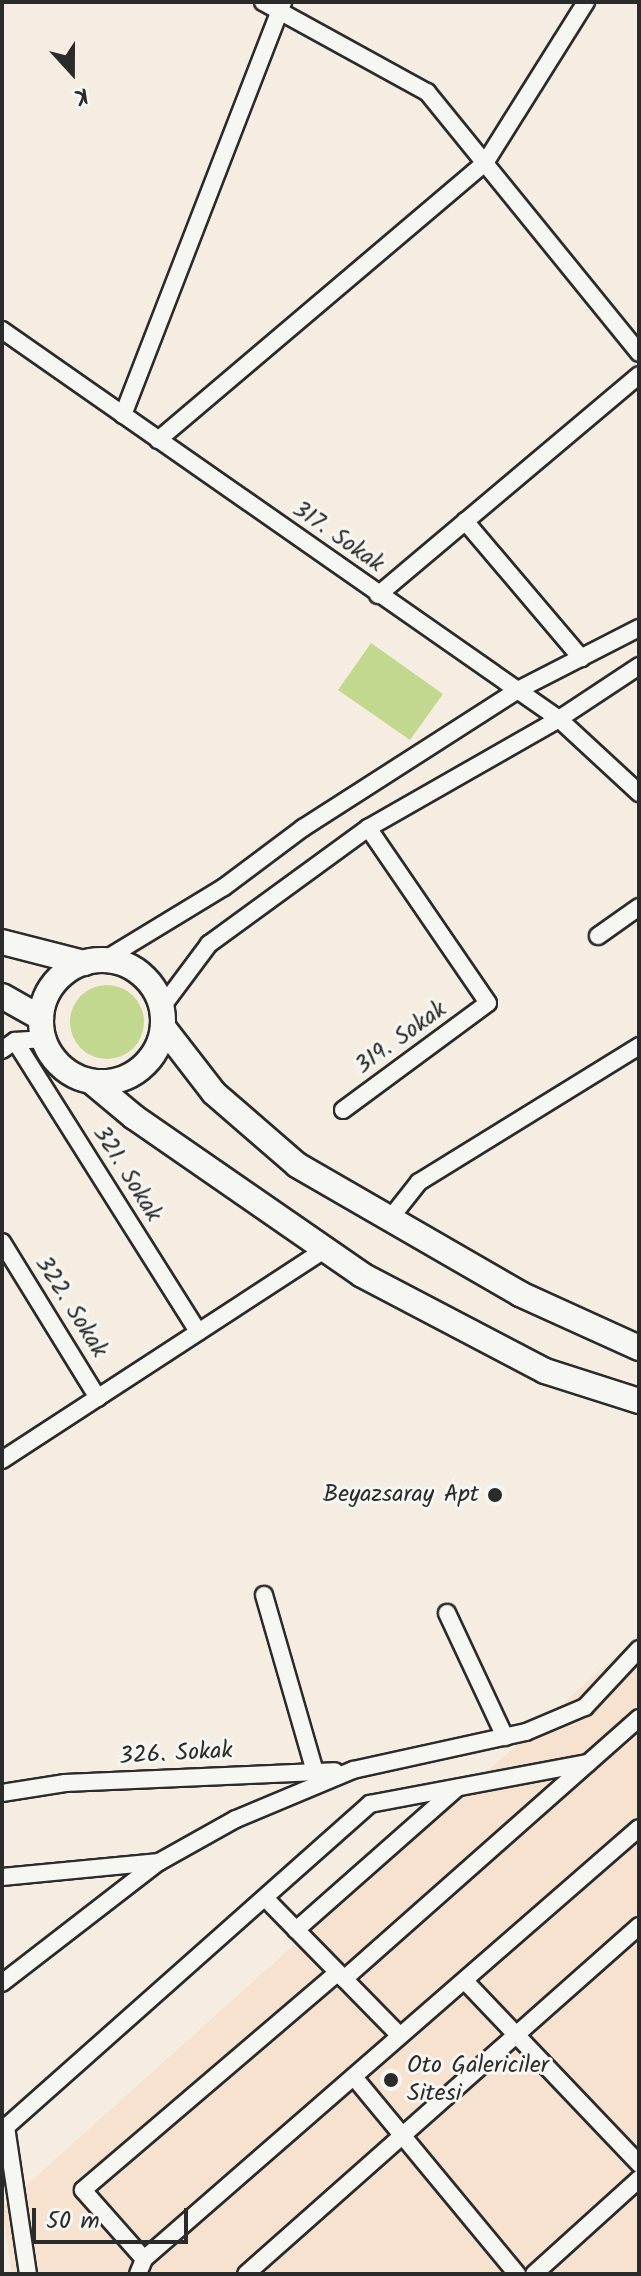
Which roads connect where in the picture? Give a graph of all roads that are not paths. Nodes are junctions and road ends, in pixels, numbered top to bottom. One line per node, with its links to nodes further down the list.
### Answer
1 (263, 2): 3 (street)
2 (586, 2): 4 (street)
3 (281, 5): 4 (street); 8 (street)
4 (485, 163): 6 (street); 9 (street)
5 (2, 330): 8 (street, 317. Sokak)
6 (639, 353)
7 (639, 375): 10 (street)
8 (123, 415): 9 (street, 317. Sokak)
9 (158, 440): 11 (street, 317. Sokak)
10 (465, 521): 11 (street); 13 (street)
11 (378, 595): 15 (street, 317. Sokak)
12 (639, 628): 13 (street)
13 (581, 658): 15 (street)
14 (639, 666): 16 (street)
15 (516, 691): 16 (street, 317. Sokak); 22 (street)
16 (559, 719): 17 (street, 317. Sokak); 18 (street)
17 (639, 793)
18 (368, 828): 24 (street); 29 (street, 319. Sokak)
19 (639, 907): 20 (street)
20 (598, 936)
21 (4, 941): 22 (street)
22 (94, 961): 24 (street); 25 (street)
23 (2, 996): 25 (street)
24 (162, 1017): 28 (street); 30 (street)
25 (43, 1029): 26 (street); 28 (street)
26 (9, 1046): 33 (street, 321. Sokak)
27 (639, 1046): 30 (street)
28 (92, 1082): 32 (street)
29 (343, 1110)
30 (389, 1220): 34 (street)
31 (2, 1242): 35 (street, 322. Sokak)
32 (324, 1250): 33 (street); 36 (street)
33 (198, 1332): 35 (street)
34 (639, 1348)
35 (98, 1398): 37 (street)
36 (639, 1401)
37 (2, 1460)
38 (264, 1595): 45 (street)
39 (447, 1613): 42 (street)
40 (639, 1649): 42 (street)
41 (639, 1718): 43 (street)
42 (505, 1737): 44 (street)
43 (588, 1763): 46 (street); 54 (street)
44 (353, 1770): 45 (street, 326. Sokak); 49 (street)
45 (315, 1772): 47 (street, 326. Sokak)
46 (457, 1788): 51 (street); 53 (street)
47 (2, 1793)
48 (639, 1828): 55 (street)
49 (159, 1862): 50 (street); 56 (street)
50 (2, 1877)
51 (265, 1898): 53 (street); 64 (street)
52 (639, 1926): 58 (street)
53 (296, 1930): 54 (street)
54 (340, 1976): 57 (street); 63 (street)
55 (465, 1981): 57 (street); 58 (street)
56 (2, 1983)
57 (399, 2035): 59 (street)
58 (516, 2035): 60 (street); 61 (street)
59 (354, 2077): 60 (street); 63 (street)
60 (402, 2135): 65 (street); 66 (street)
61 (639, 2164)
62 (639, 2179): 67 (street)
63 (141, 2266)
64 (28, 2274)
65 (246, 2274)
66 (517, 2274)
67 (534, 2274)

